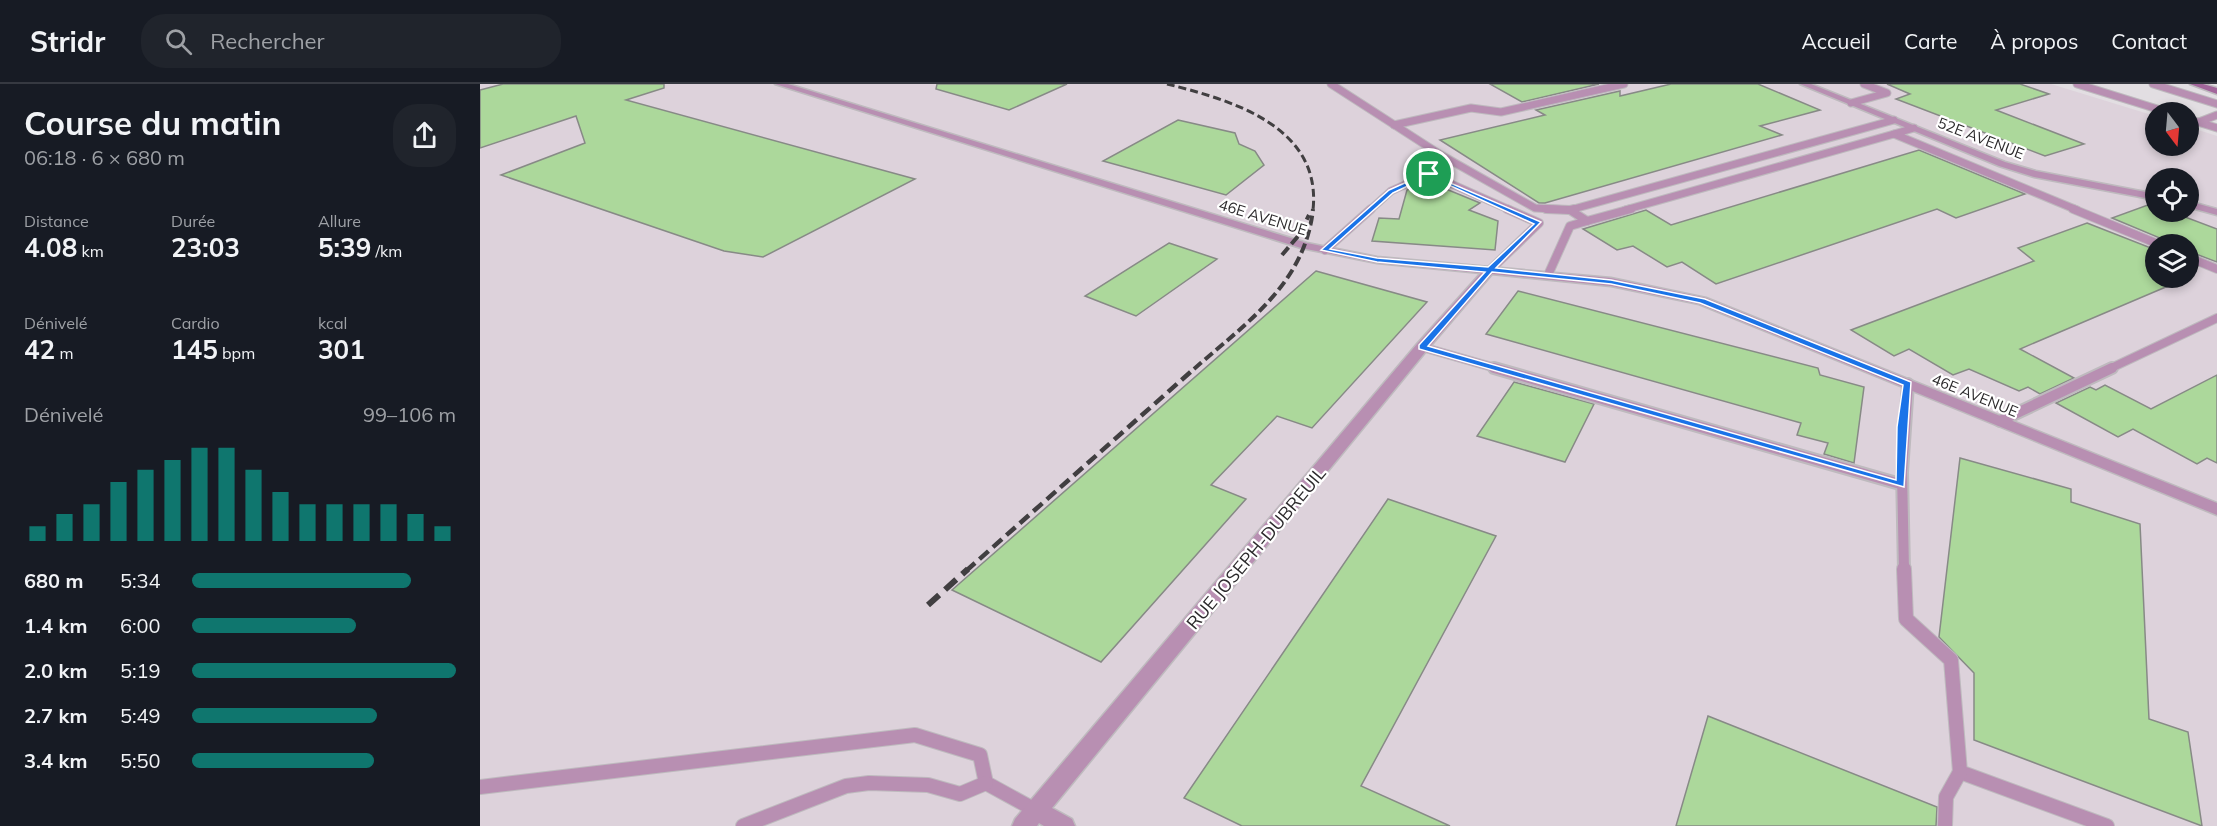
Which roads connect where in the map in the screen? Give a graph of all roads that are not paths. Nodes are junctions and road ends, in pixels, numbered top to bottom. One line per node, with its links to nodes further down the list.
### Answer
1 (783, 84): 36 (street, 46E AVENUE)
2 (1331, 84): 16 (lane)
3 (1624, 84): 16 (lane)
4 (1804, 84): 10 (street, 52E AVENUE)
5 (1863, 84): 10 (lane)
6 (2077, 84): 12 (lane)
7 (2153, 84): 11 (lane)
8 (2194, 84): 9 (street)
9 (2217, 91)
10 (1851, 103): 14 (street, 52E AVENUE)
11 (2217, 104)
12 (2145, 105)
13 (2217, 115): 15 (lane)
14 (1894, 120): 17 (street, 52E AVENUE); 19 (lane)
15 (2199, 122): 18 (lane)
16 (1394, 125): 32 (lane)
17 (1914, 128): 20 (lane); 28 (street, 52E AVENUE)
18 (2217, 128)
19 (1848, 133): 21 (lane); 22 (lane)
20 (1894, 134): 21 (lane); 35 (lane)
21 (1867, 142): 23 (lane)
22 (1790, 149): 23 (lane); 24 (lane)
23 (1810, 158): 25 (lane)
24 (1740, 163): 25 (lane); 26 (lane)
25 (1759, 172): 27 (lane)
26 (1687, 177): 27 (lane); 29 (lane)
27 (1705, 188): 30 (lane)
28 (2145, 195)
29 (1617, 197): 30 (lane); 32 (lane)
30 (1635, 207): 34 (lane)
31 (2199, 207): 33 (street)
32 (1570, 210): 34 (lane)
33 (2217, 212)
34 (1587, 221): 40 (lane)
35 (2145, 239)
36 (1325, 250): 39 (street, 46E AVENUE); 39 (lane)
37 (2199, 262): 38 (lane)
38 (2217, 269)
39 (1490, 270): 40 (street, 46E AVENUE); 42 (street, RUE JOSEPH-DUBREUIL)
40 (1548, 275): 43 (street, 46E AVENUE)
41 (2217, 318): 44 (lane)
42 (1422, 347): 45 (lane); 50 (street, RUE JOSEPH-DUBREUIL)
43 (1908, 384): 44 (street, 46E AVENUE); 45 (lane)
44 (2000, 421): 46 (street, 46E AVENUE)
45 (1900, 484): 47 (lane)
46 (2217, 509)
47 (1960, 772): 53 (lane); 54 (lane)
48 (986, 783): 49 (lane); 50 (lane); 51 (lane)
49 (480, 787)
50 (1030, 819): 52 (street)
51 (743, 826)
52 (1064, 826)
53 (1945, 826)
54 (2107, 826)

